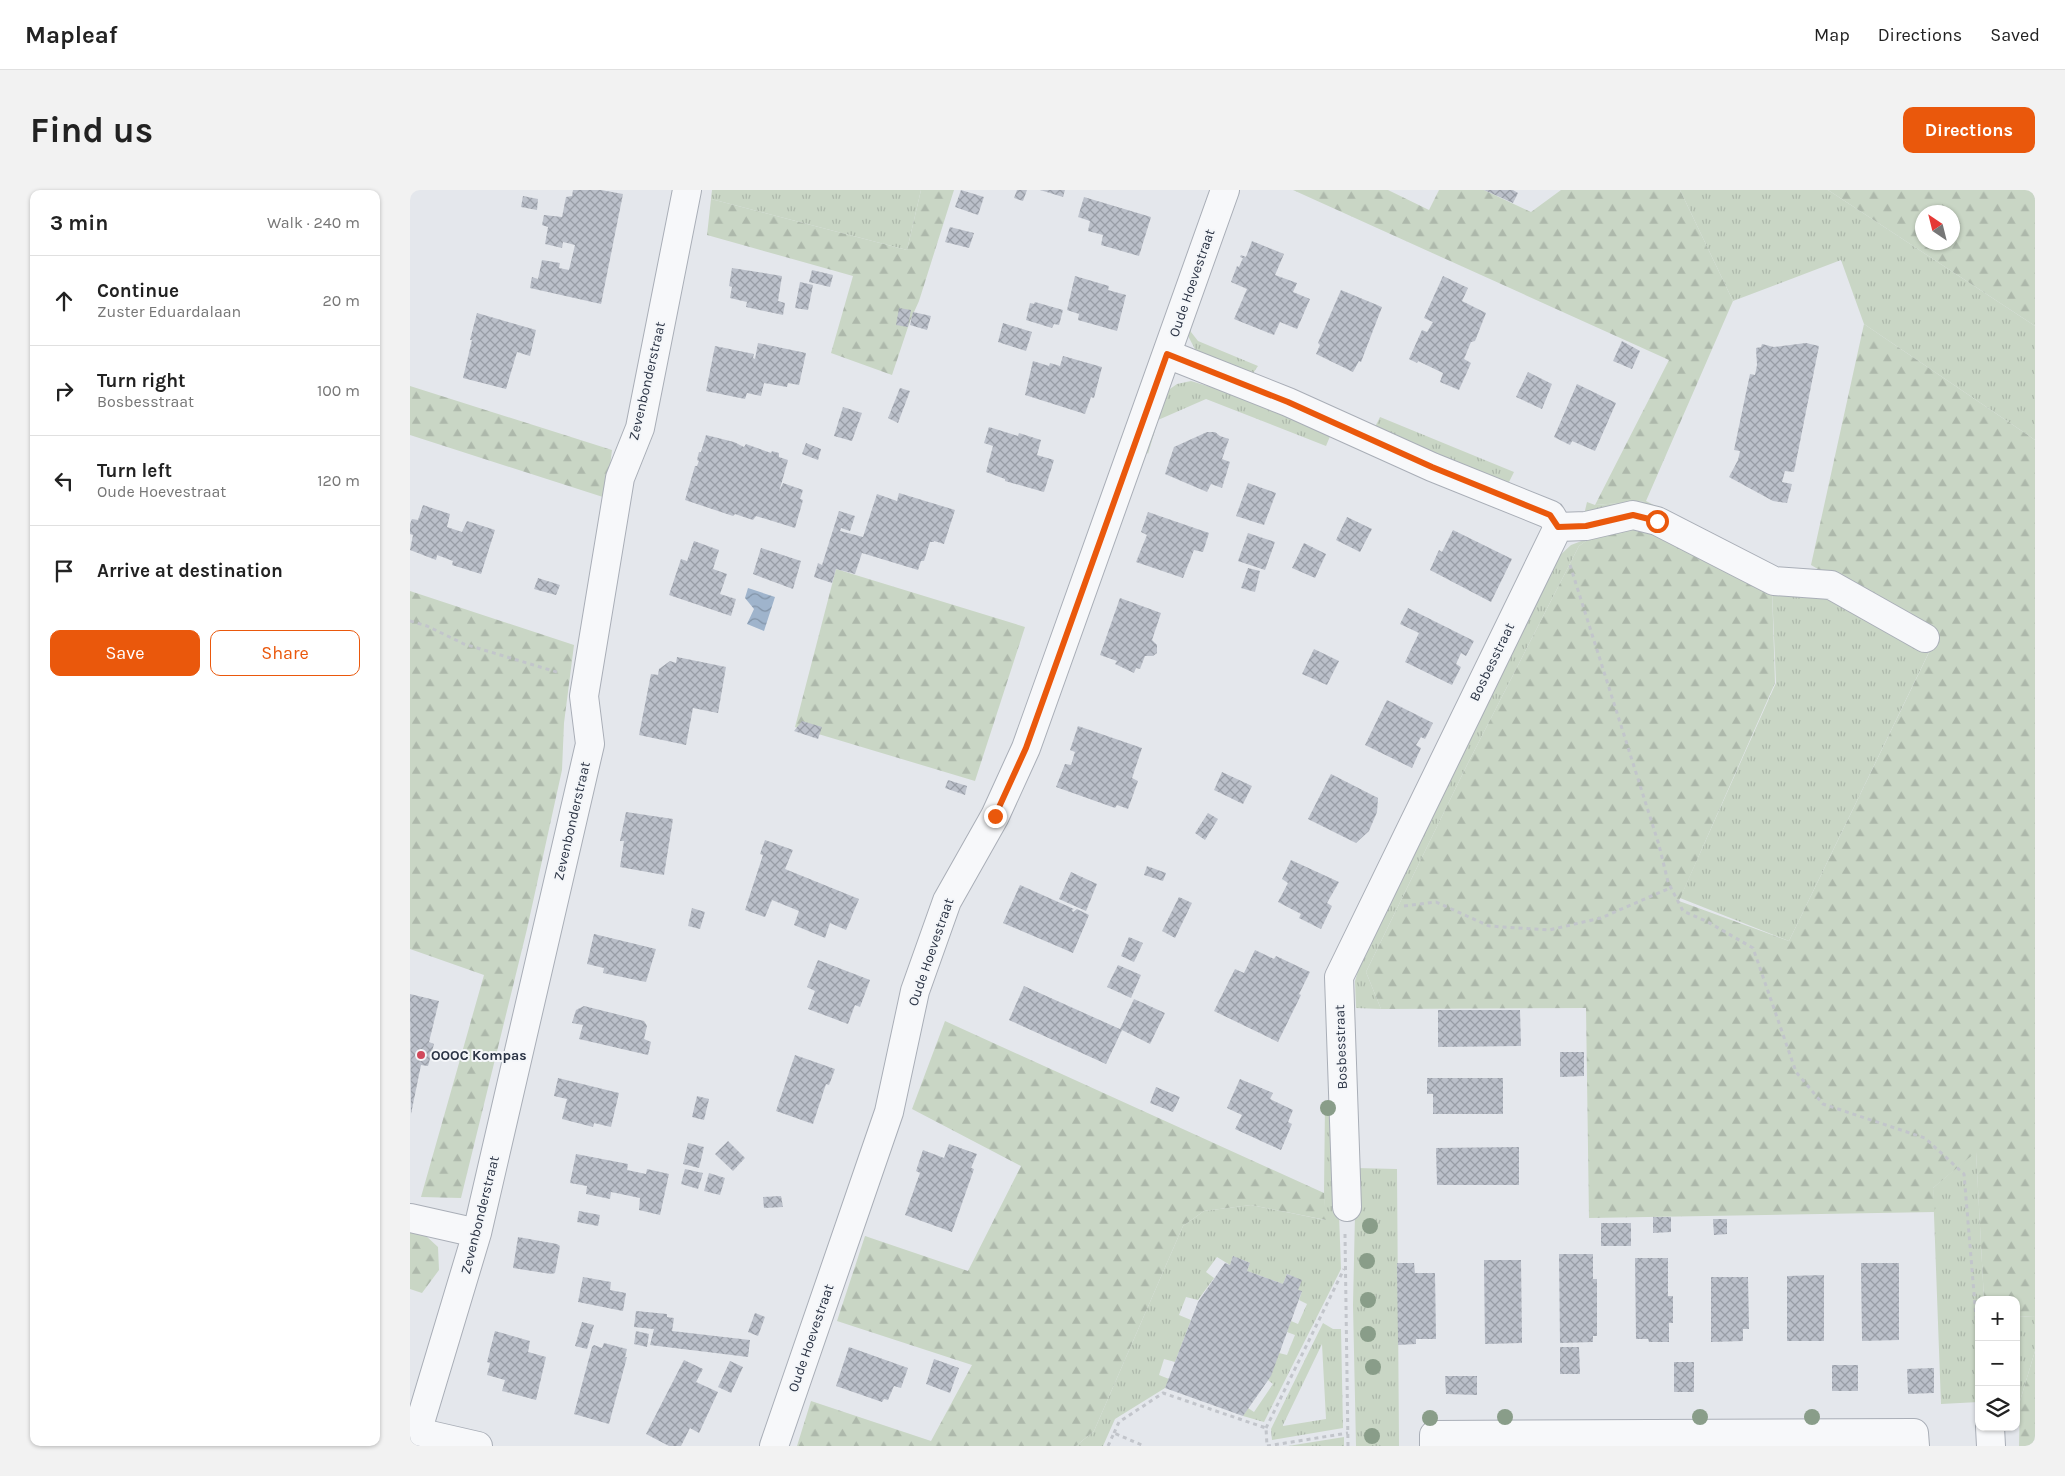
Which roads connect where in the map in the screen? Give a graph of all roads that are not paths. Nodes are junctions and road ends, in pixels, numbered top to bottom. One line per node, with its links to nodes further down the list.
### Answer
1 (687, 190): 8 (street, Zevenbonderstraat)
2 (1225, 190): 3 (street, Oude Hoevestraat)
3 (1167, 354): 4 (street); 12 (street, Oude Hoevestraat)
4 (1558, 527): 5 (street); 7 (street, Bosbesstraat)
5 (1925, 638)
6 (410, 1218): 8 (street)
7 (1346, 1220)
8 (477, 1233): 10 (street, Zevenbonderstraat)
9 (1990, 1431): 15 (street)
10 (416, 1439): 11 (street)
11 (478, 1446)
12 (774, 1446)
13 (1434, 1446): 14 (street)
14 (1915, 1446)
15 (1990, 1446)

